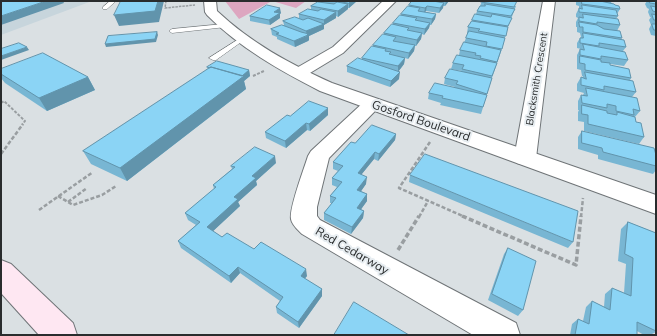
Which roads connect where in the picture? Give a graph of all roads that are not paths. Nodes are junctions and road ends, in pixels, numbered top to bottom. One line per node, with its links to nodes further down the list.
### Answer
1 (113, 1): 5 (lane)
2 (390, 1): 10 (street)
3 (549, 1): 12 (street, Blacksmith Crescent)
4 (210, 2): 6 (street, Gosford Boulevard)
5 (105, 8)
6 (224, 26): 7 (lane); 8 (street, Gosford Boulevard)
7 (172, 31)
8 (242, 39): 9 (lane); 10 (street, Gosford Boulevard)
9 (213, 58)
10 (299, 73): 11 (street, Gosford Boulevard)
11 (372, 104): 12 (street, Gosford Boulevard); 16 (street, Red Cedarway)
12 (525, 158): 13 (street, Gosford Boulevard)
13 (656, 205)
14 (1, 273): 15 (main road)
15 (61, 335)
16 (504, 335)

